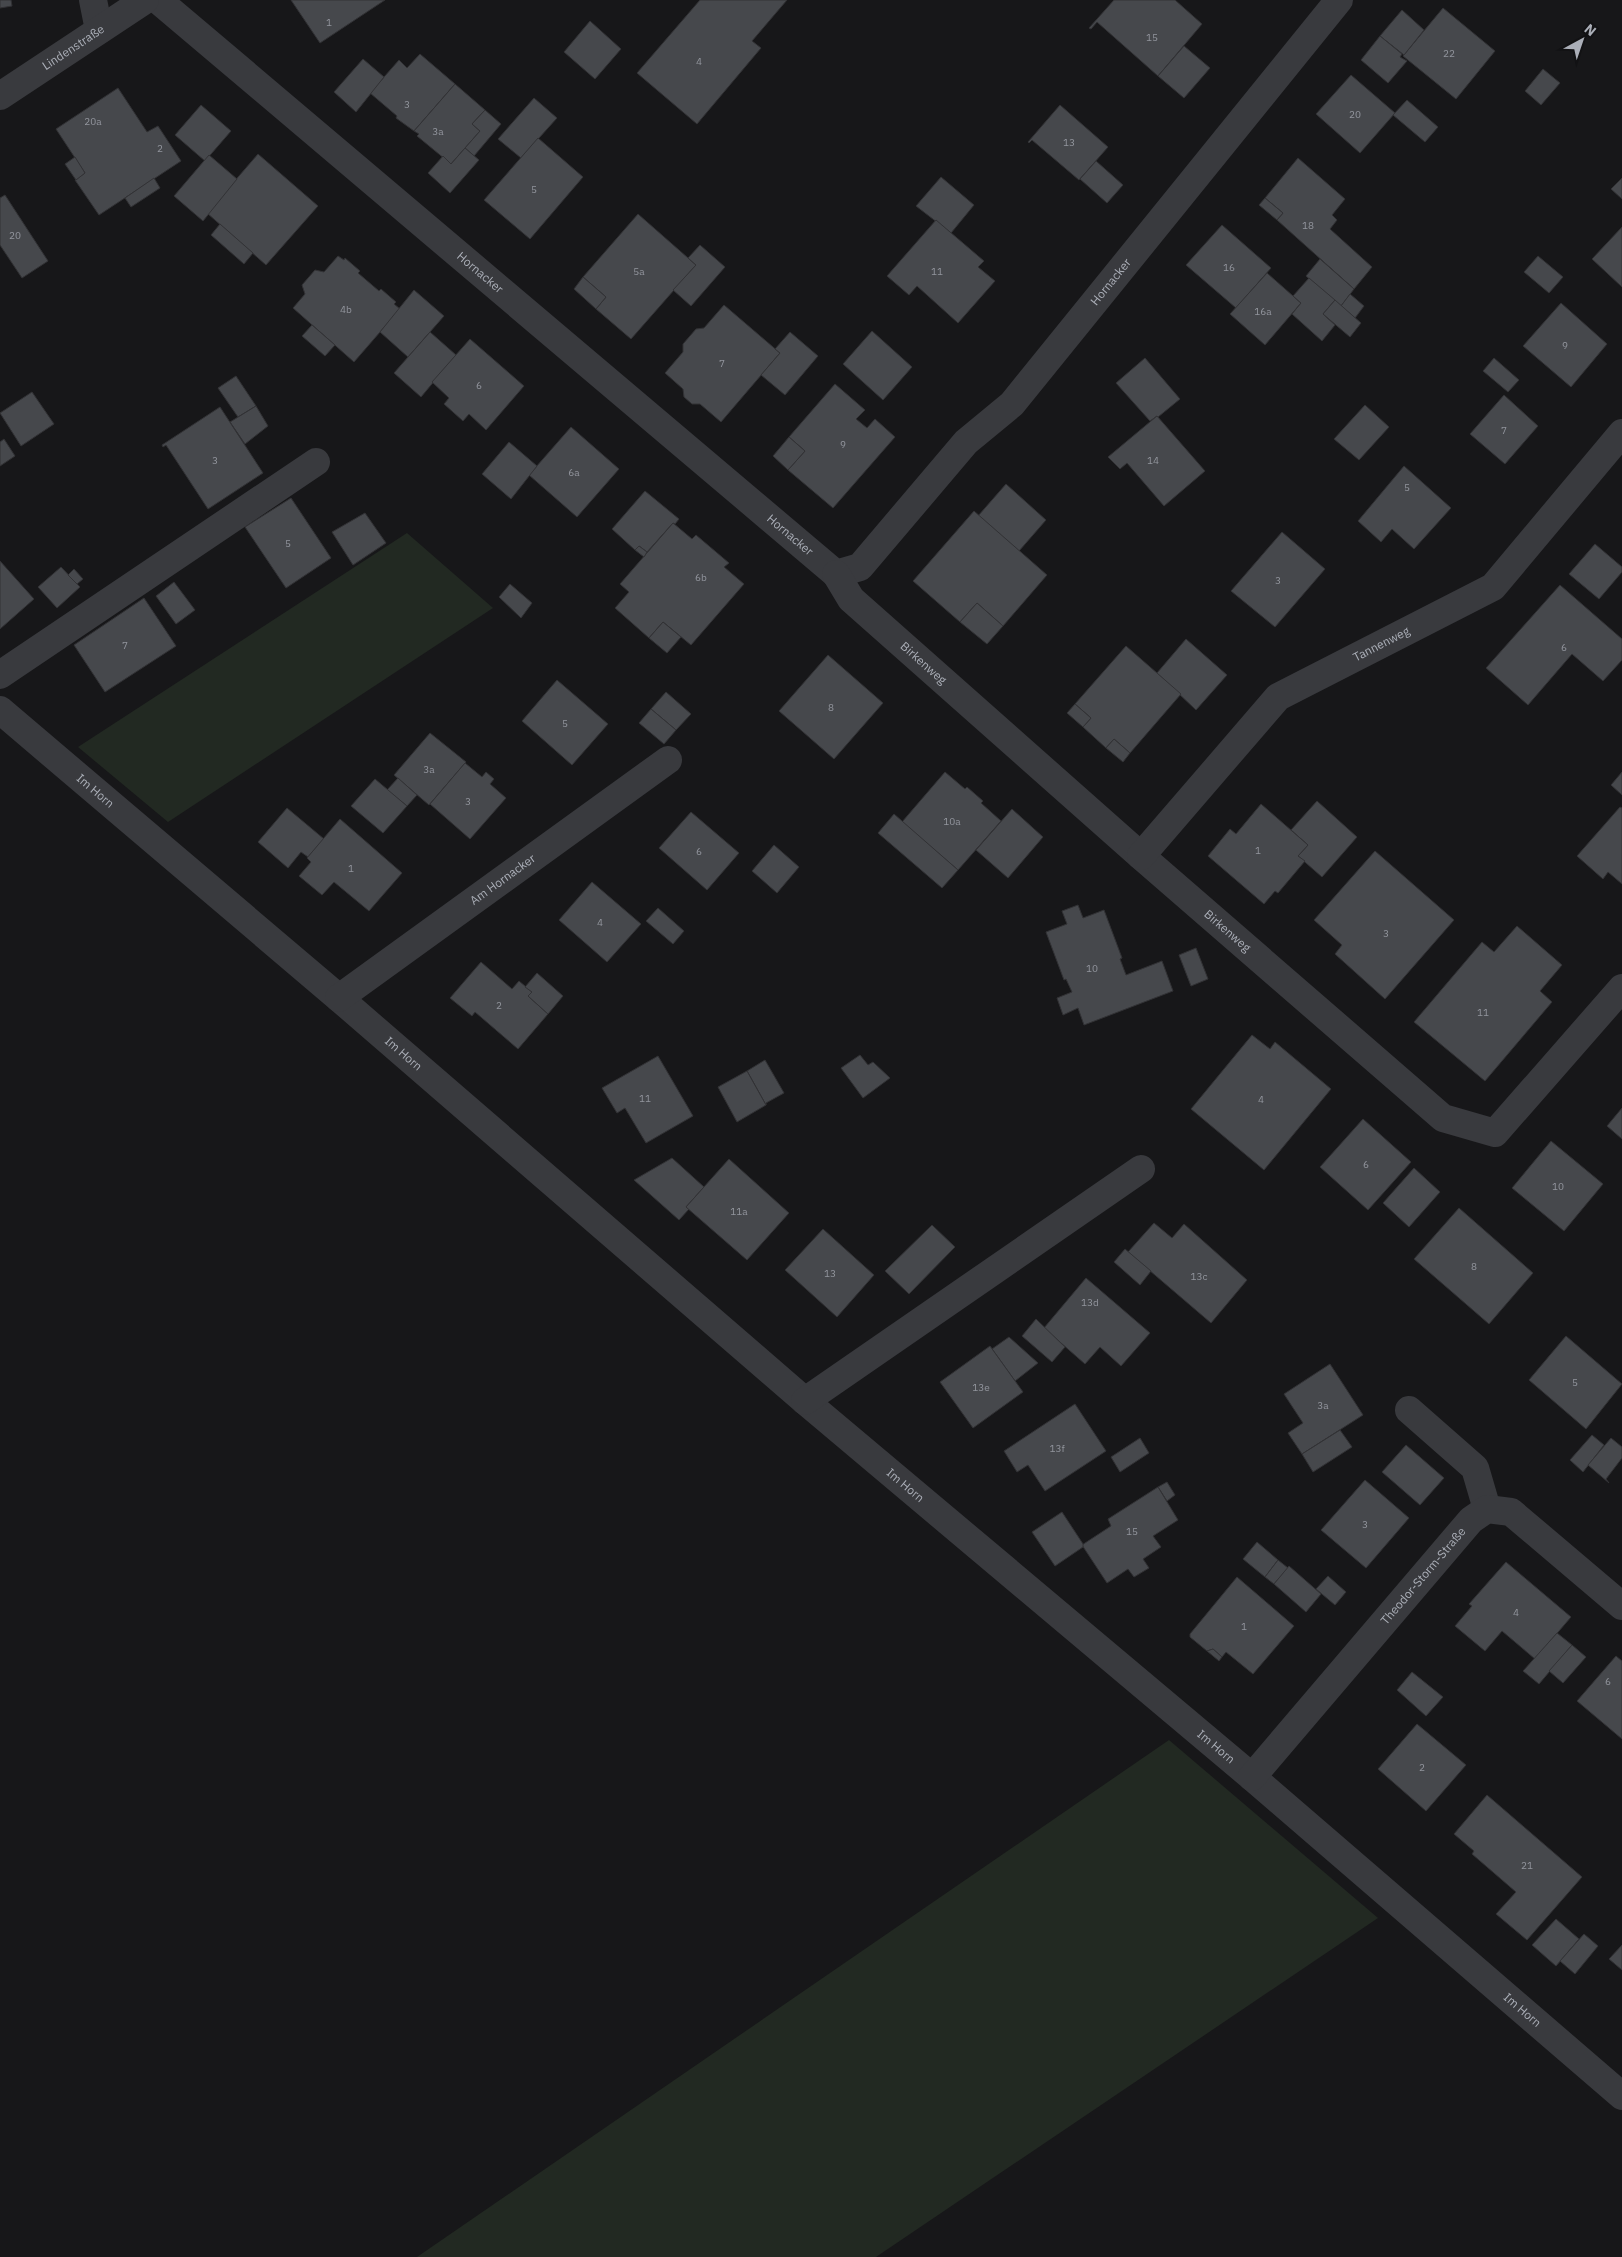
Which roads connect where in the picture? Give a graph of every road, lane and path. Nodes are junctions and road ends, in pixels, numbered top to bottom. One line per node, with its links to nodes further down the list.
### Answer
1 (93, 0): 5 (street)
2 (145, 0): 5 (street, Lindenstraße)
3 (158, 0): 9 (street, Hornacker)
4 (1339, 0): 9 (street, Hornacker)
5 (99, 30): 6 (street, Lindenstraße)
6 (0, 96)
7 (1622, 433): 13 (street, Tannenweg)
8 (316, 462): 10 (street)
9 (836, 574): 13 (street, Birkenweg)
10 (0, 675)
11 (0, 710): 15 (street, Im Horn)
12 (668, 760): 15 (street, Am Hornacker)
13 (1140, 856): 14 (street, Birkenweg)
14 (1622, 988)
15 (339, 998): 17 (street, Im Horn)
16 (1141, 1169): 17 (street)
17 (805, 1401): 21 (street, Im Horn)
18 (1409, 1410): 19 (street)
19 (1487, 1509): 20 (street); 21 (street, Theodor-Storm-Straße)
20 (1622, 1606)
21 (1252, 1776): 22 (street, Im Horn)
22 (1622, 2096)

